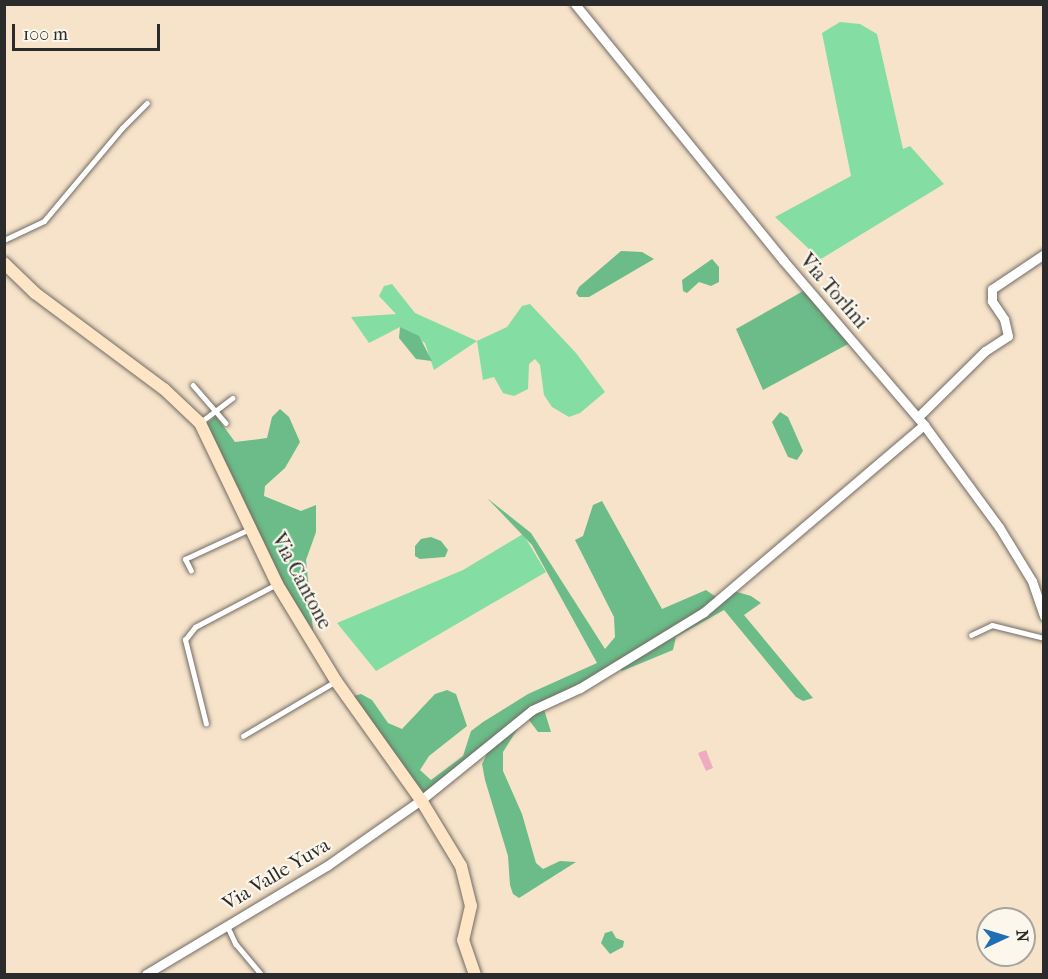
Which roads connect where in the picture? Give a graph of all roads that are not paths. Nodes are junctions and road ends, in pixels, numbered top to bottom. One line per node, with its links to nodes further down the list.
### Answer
1 (575, 4): 9 (street, Via Torlini)
2 (147, 104): 3 (lane)
3 (4, 240)
4 (1044, 254): 9 (street, Via Valle Yuva)
5 (4, 263): 10 (main road, Via Cantone)
6 (193, 384): 8 (lane)
7 (232, 398): 8 (lane)
8 (216, 410): 10 (lane); 11 (lane)
9 (921, 421): 15 (street, Via Torlini); 21 (street, Via Valle Yuva)
10 (200, 423): 12 (main road, Via Cantone)
11 (226, 423)
12 (252, 528): 13 (lane); 14 (main road, Via Cantone)
13 (191, 571)
14 (277, 584): 18 (main road, Via Cantone); 19 (lane)
15 (1044, 616)
16 (971, 635): 17 (lane)
17 (1044, 638)
18 (336, 681): 20 (lane); 21 (main road, Via Cantone)
19 (206, 724)
20 (243, 736)
21 (421, 800): 22 (street, Via Valle Yuva); 25 (main road, Via Cantone)
22 (227, 925): 23 (street, Via Valle Yuva); 24 (lane)
23 (146, 975)
24 (261, 975)
25 (476, 975)

